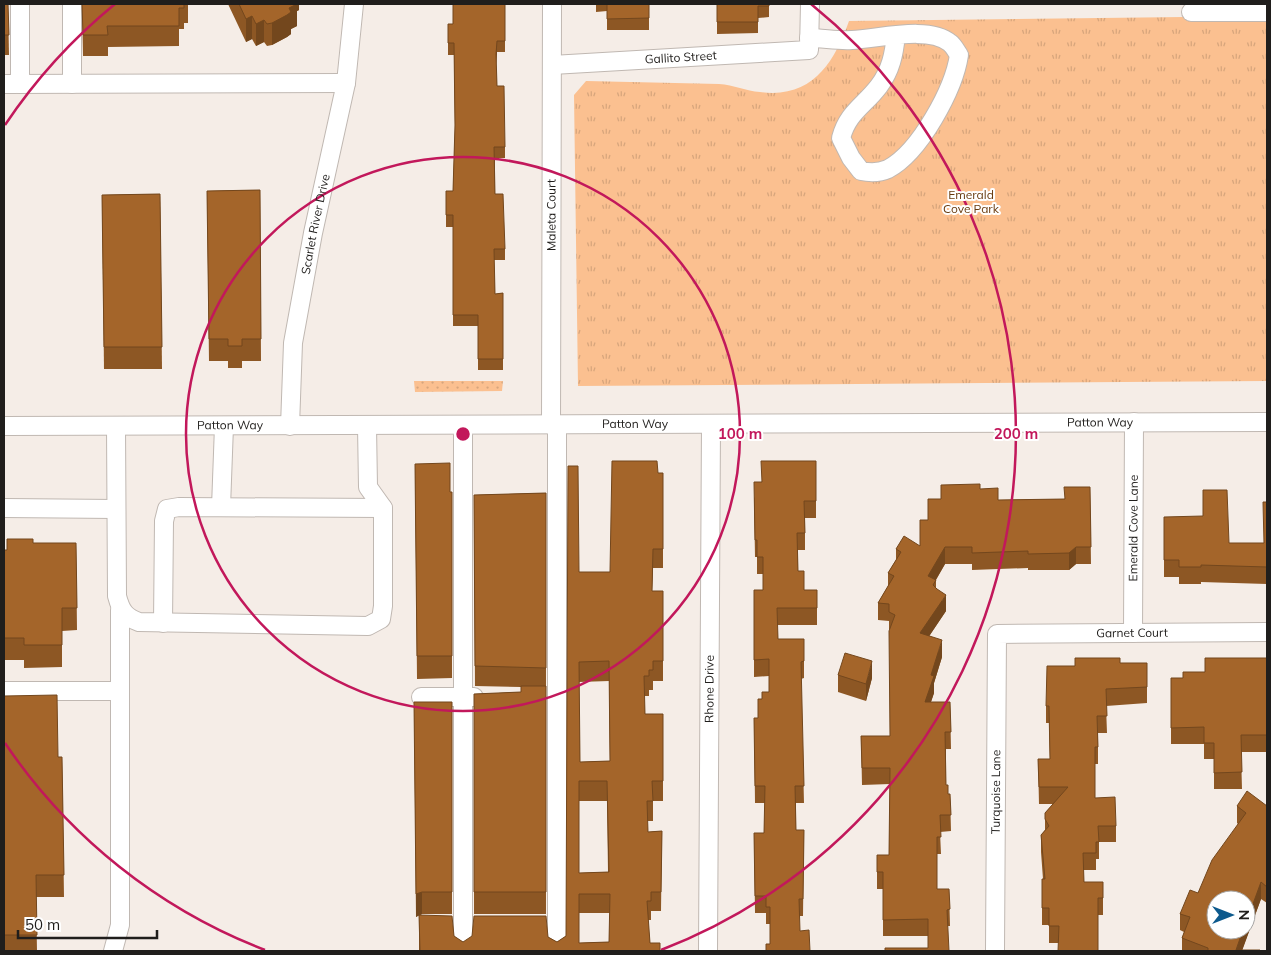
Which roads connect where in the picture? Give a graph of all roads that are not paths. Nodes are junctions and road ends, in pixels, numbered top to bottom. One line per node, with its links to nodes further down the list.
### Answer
1 (20, 4): 14 (street)
2 (72, 4): 15 (street)
3 (345, 4): 9 (street, Scarlet River Drive)
4 (354, 4): 9 (street, Scarlet River Drive)
5 (552, 4): 12 (street, Maleta Court)
6 (810, 4): 11 (street)
7 (1191, 12): 8 (street)
8 (1267, 12)
9 (351, 23): 13 (street, Scarlet River Drive)
10 (896, 35): 10 (street, Gallito Street); 11 (street, Gallito Street)
11 (809, 44): 12 (street, Gallito Street)
12 (552, 65): 25 (street, Maleta Court)
13 (346, 83): 15 (street); 22 (street, Scarlet River Drive)
14 (12, 84): 15 (street)
15 (72, 84)
16 (1134, 422): 17 (street, Patton Way); 18 (street, Patton Way); 37 (street, Emerald Cove Lane)
17 (1267, 422)
18 (710, 425): 25 (street, Patton Way); 53 (street, Rhone Drive)
19 (4, 426): 20 (street, Patton Way)
20 (116, 426): 21 (street, Patton Way); 33 (street)
21 (224, 426): 22 (street, Patton Way); 30 (street)
22 (290, 426): 23 (street, Patton Way)
23 (367, 426): 24 (street, Patton Way); 32 (street)
24 (463, 426): 25 (street, Patton Way); 28 (street)
25 (554, 426): 27 (street, Maleta Court)
26 (538, 496): 27 (street)
27 (557, 496): 45 (street, Maleta Court)
28 (463, 497): 29 (street); 42 (street)
29 (482, 497)
30 (220, 507): 32 (street); 35 (street)
31 (4, 508): 33 (street)
32 (383, 508): 35 (street)
33 (116, 509): 34 (street)
34 (120, 610): 35 (street); 40 (street)
35 (164, 622)
36 (1267, 632): 37 (street, Garnet Court)
37 (1133, 633): 38 (street, Garnet Court)
38 (997, 634): 54 (street, Turquoise Lane)
39 (4, 691): 40 (street)
40 (120, 691): 50 (street)
41 (421, 697): 42 (street)
42 (463, 697): 43 (street); 49 (street)
43 (491, 698)
44 (538, 698): 45 (street)
45 (557, 698): 48 (street, Maleta Court)
46 (482, 925): 49 (street)
47 (538, 925): 48 (street)
48 (557, 925): 52 (street, Maleta Court)
49 (455, 926): 51 (street)
50 (113, 951)
51 (463, 951)
52 (557, 951)
53 (708, 951)
54 (995, 951)

